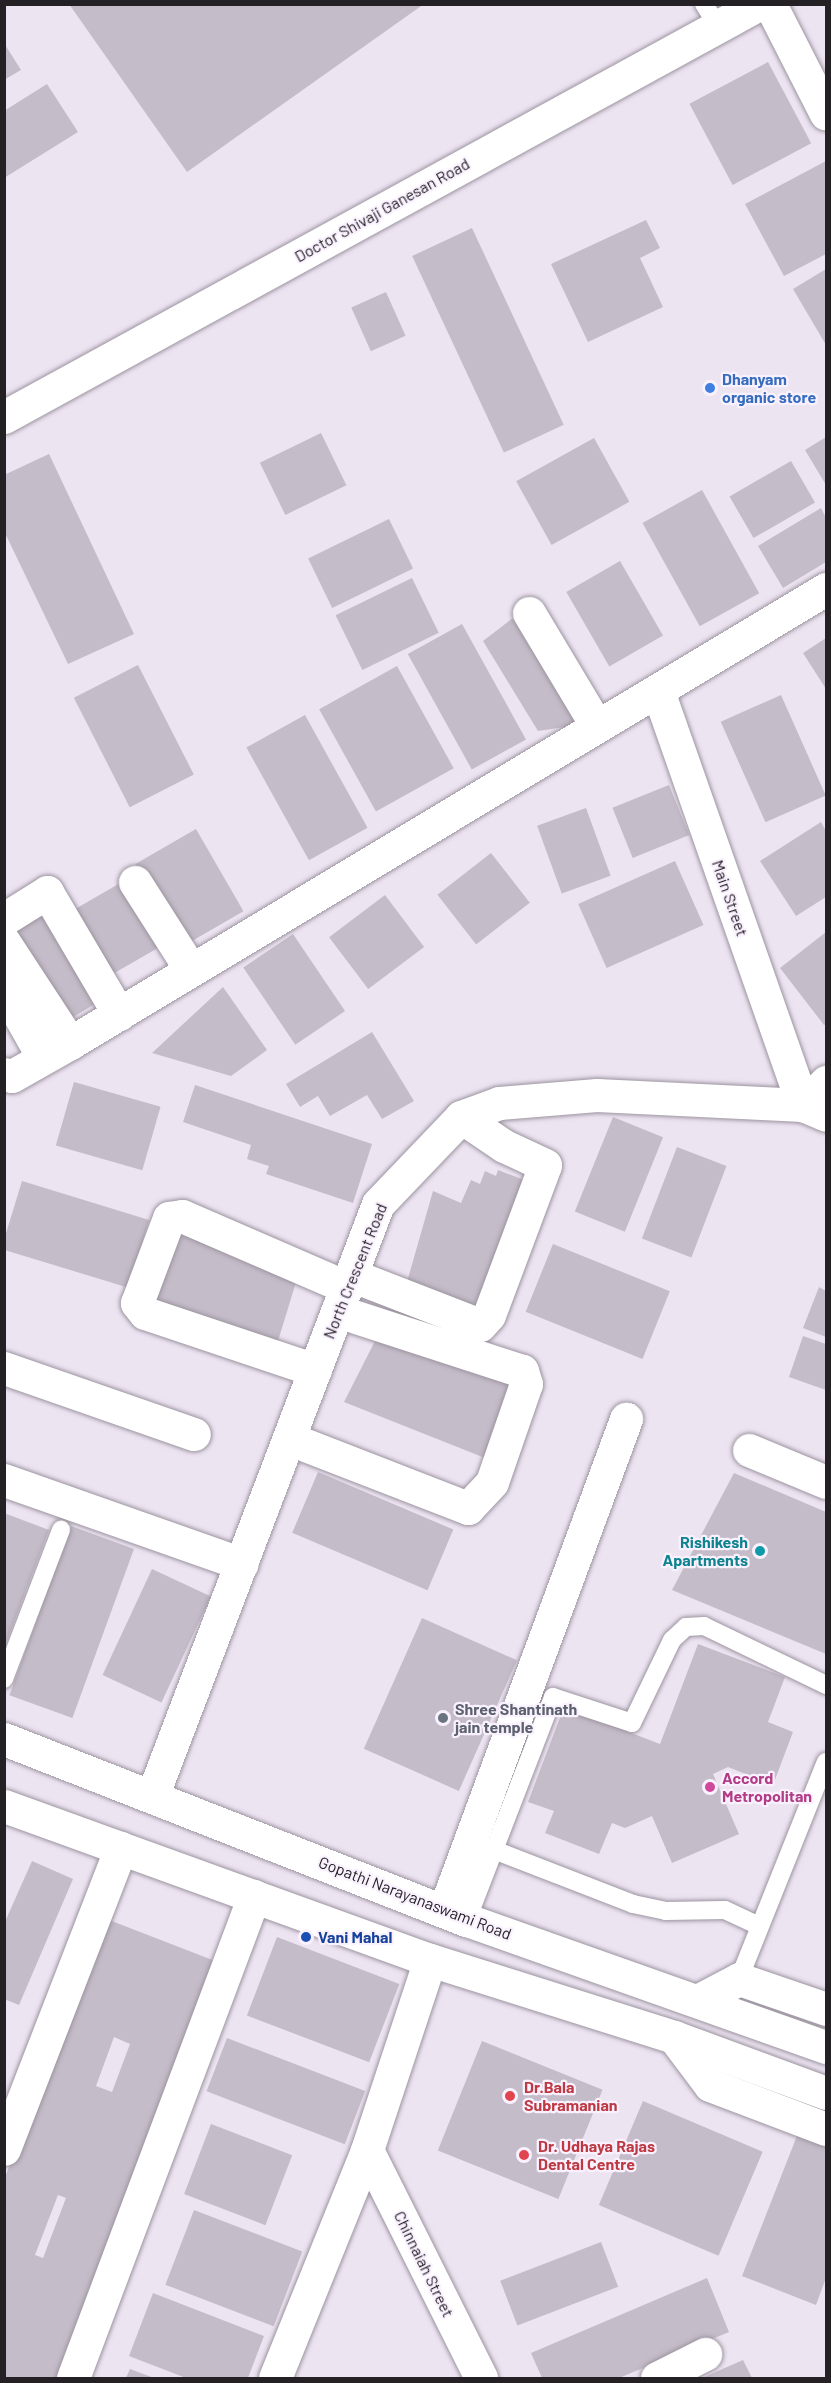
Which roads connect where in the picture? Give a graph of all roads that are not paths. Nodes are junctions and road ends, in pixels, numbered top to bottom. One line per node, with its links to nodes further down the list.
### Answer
1 (759, 4): 3 (street, Doctor Shivaji Ganesan Road)
2 (770, 4): 4 (street)
3 (711, 15): 5 (street, Doctor Shivaji Ganesan Road)
4 (826, 114)
5 (4, 417)
6 (826, 590): 8 (street)
7 (529, 613): 9 (street)
8 (657, 691): 9 (street); 19 (street, Main Street)
9 (596, 725): 13 (street)
10 (135, 882): 13 (street)
11 (4, 920): 15 (street)
12 (4, 942): 16 (street)
13 (191, 970): 15 (street)
14 (4, 988): 16 (street)
15 (119, 1014): 16 (street)
16 (56, 1050): 17 (street)
17 (4, 1074)
18 (826, 1082): 19 (street)
19 (815, 1110): 20 (street, North Crescent Road)
20 (461, 1117): 21 (street, North Crescent Road); 21 (street)
21 (345, 1291): 23 (street, North Crescent Road); 23 (street); 26 (street)
22 (4, 1368): 25 (street)
23 (315, 1370): 26 (street, North Crescent Road)
24 (626, 1419): 41 (street)
25 (194, 1434)
26 (290, 1439): 31 (street, North Crescent Road)
27 (748, 1450): 29 (street)
28 (4, 1480): 31 (street)
29 (826, 1482)
30 (61, 1530): 32 (lane)
31 (242, 1564): 36 (street, North Crescent Road)
32 (4, 1679)
33 (826, 1685): 39 (lane)
34 (4, 1739): 36 (street, Gopathi Narayanaswami Road)
35 (826, 1762): 42 (lane)
36 (153, 1794): 41 (street, Gopathi Narayanaswami Road)
37 (4, 1806): 38 (street)
38 (121, 1848): 40 (street); 51 (street)
39 (494, 1850): 41 (lane); 42 (lane)
40 (254, 1896): 43 (street); 54 (street)
41 (456, 1915): 45 (street, Gopathi Narayanaswami Road)
42 (760, 1926): 44 (lane)
43 (430, 1960): 47 (street); 52 (street)
44 (739, 1979): 45 (street); 46 (street)
45 (699, 2000): 48 (street, Gopathi Narayanaswami Road)
46 (826, 2008)
47 (674, 2037): 49 (street); 50 (street)
48 (826, 2047)
49 (826, 2093)
50 (826, 2129)
51 (4, 2149)
52 (367, 2150): 55 (street); 56 (street, Chinnaiah Street)
53 (705, 2354): 57 (street)
54 (73, 2379)
55 (275, 2379)
56 (481, 2379)
57 (657, 2379)

